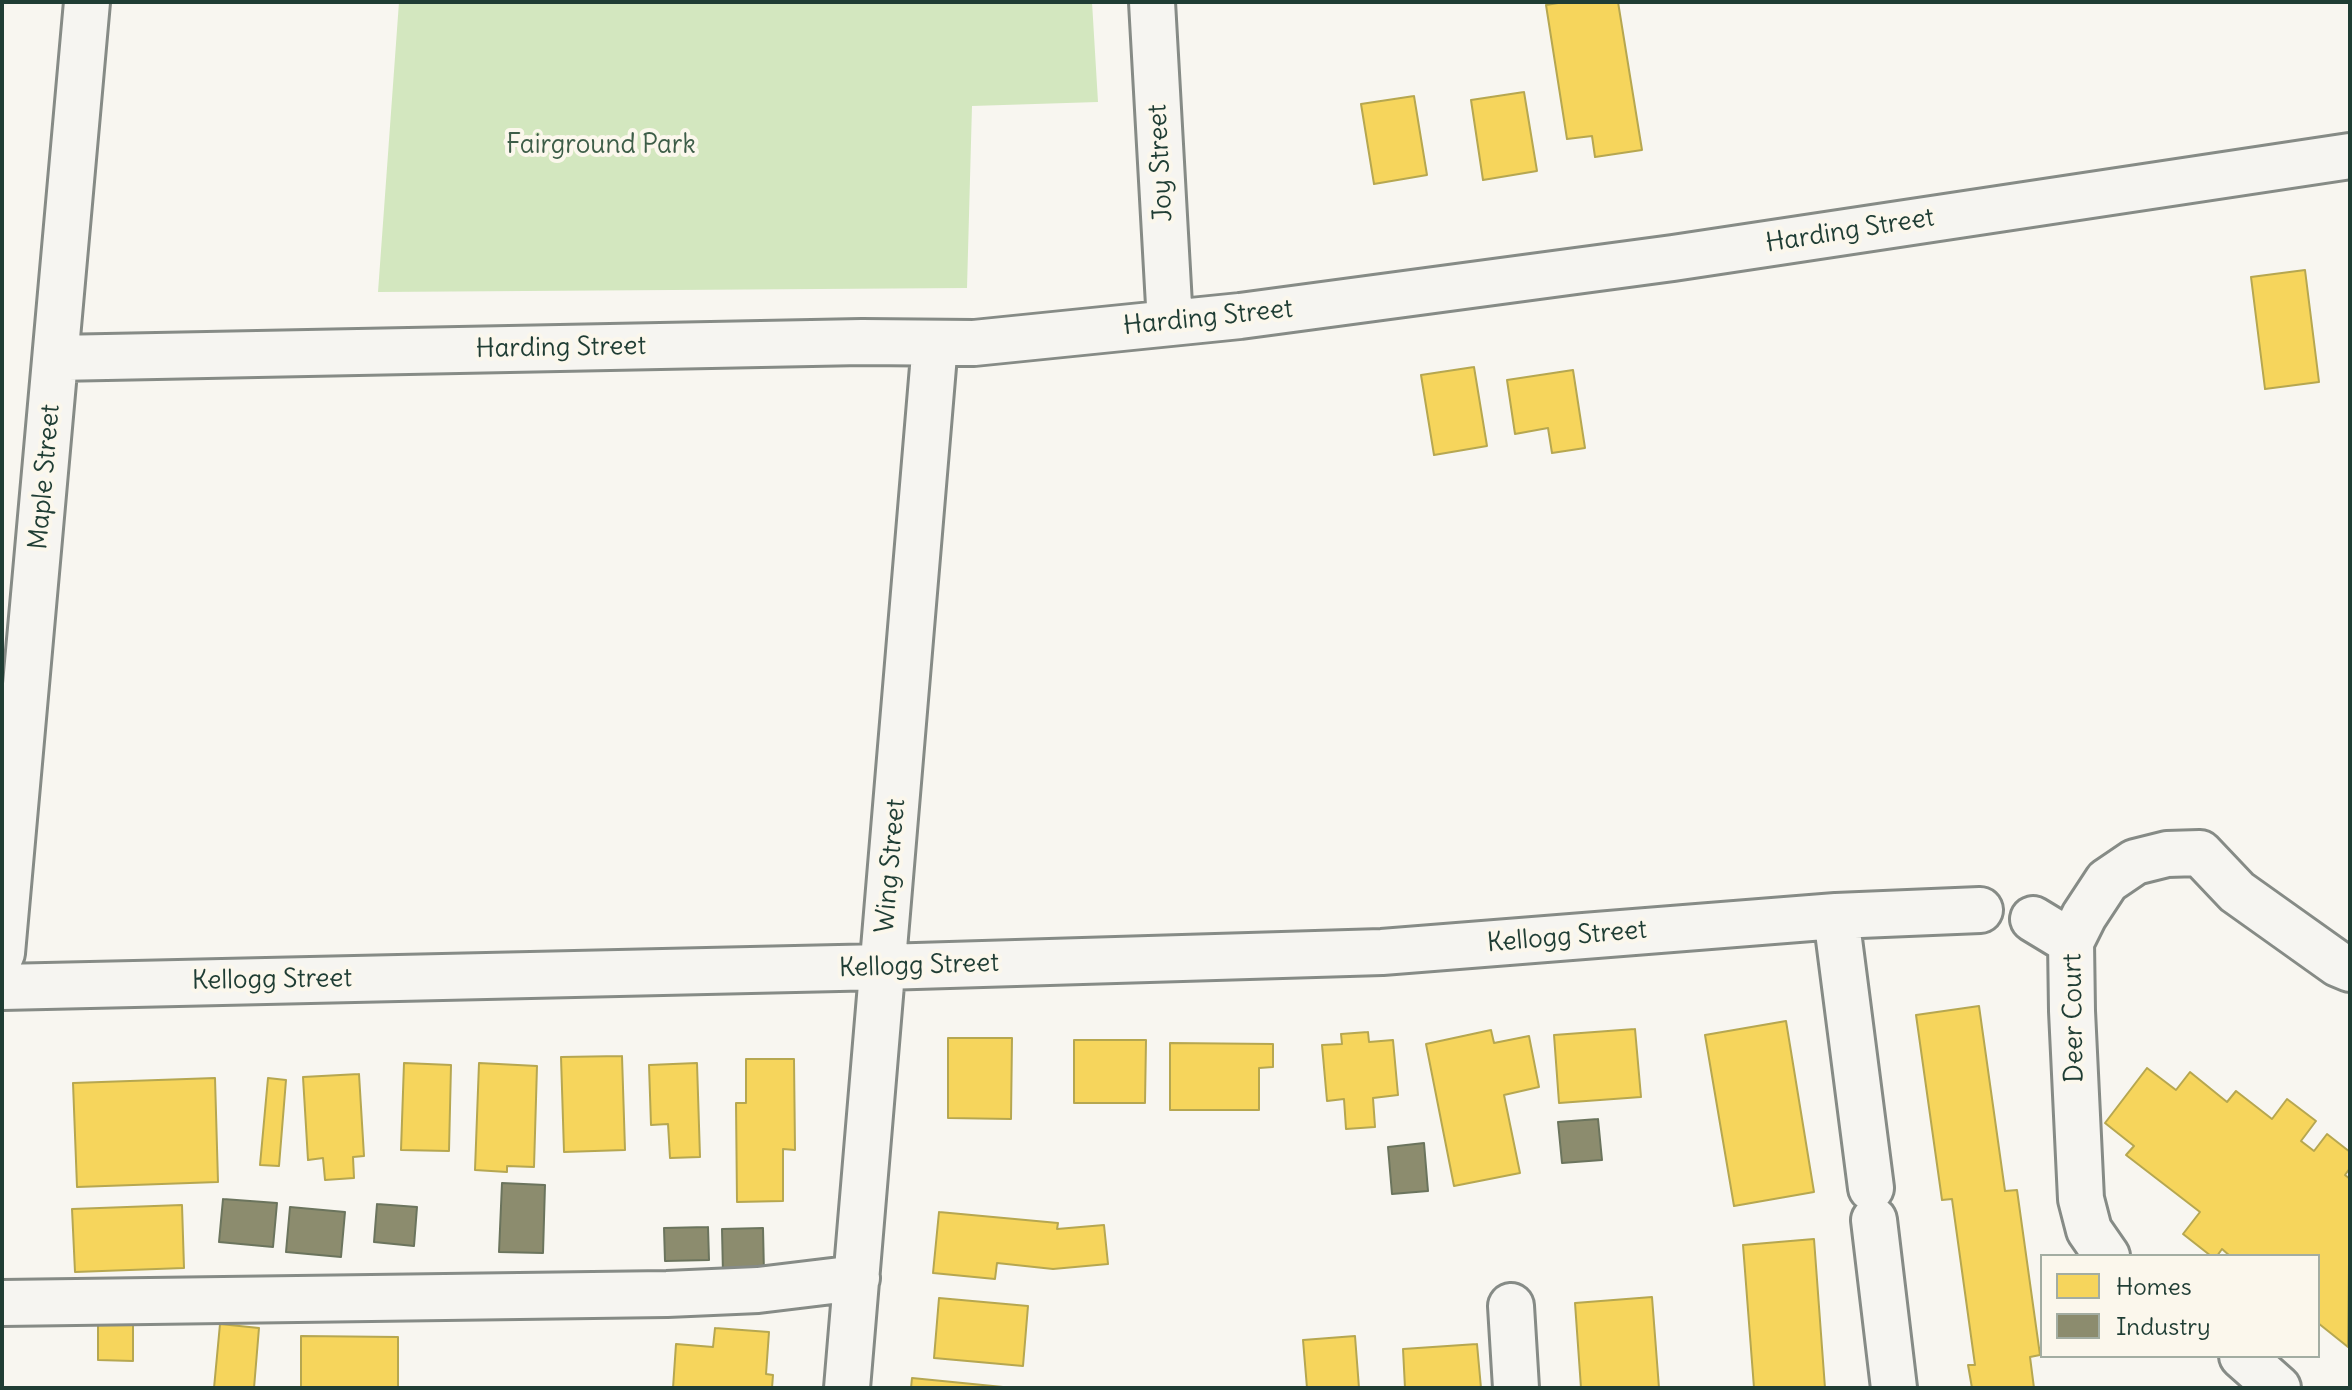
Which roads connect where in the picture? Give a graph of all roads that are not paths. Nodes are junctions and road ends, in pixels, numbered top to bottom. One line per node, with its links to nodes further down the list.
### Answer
1 (87, 2): 6 (street, Maple Street)
2 (1152, 2): 4 (street, Joy Street)
3 (2350, 156): 4 (street, Harding Street)
4 (1170, 323): 5 (street, Harding Street)
5 (935, 343): 6 (street, Harding Street); 12 (street, Wing Street)
6 (56, 358): 11 (street, Maple Street)
7 (1980, 910): 8 (street, Kellogg Street)
8 (1836, 916): 12 (street, Kellogg Street); 22 (street)
9 (2033, 919): 10 (street)
10 (2071, 942): 13 (street, Deer Court); 15 (street, Deer Court)
11 (2, 953)
12 (883, 967): 14 (street, Kellogg Street); 16 (street, Wing Street)
13 (2350, 969)
14 (2, 987)
15 (2106, 1254)
16 (857, 1278): 17 (street); 20 (street, Wing Street)
17 (2, 1303)
18 (1511, 1306): 21 (street)
19 (2244, 1358): 23 (street)
20 (847, 1388)
21 (1516, 1388)
22 (1894, 1388)
23 (2278, 1388)

